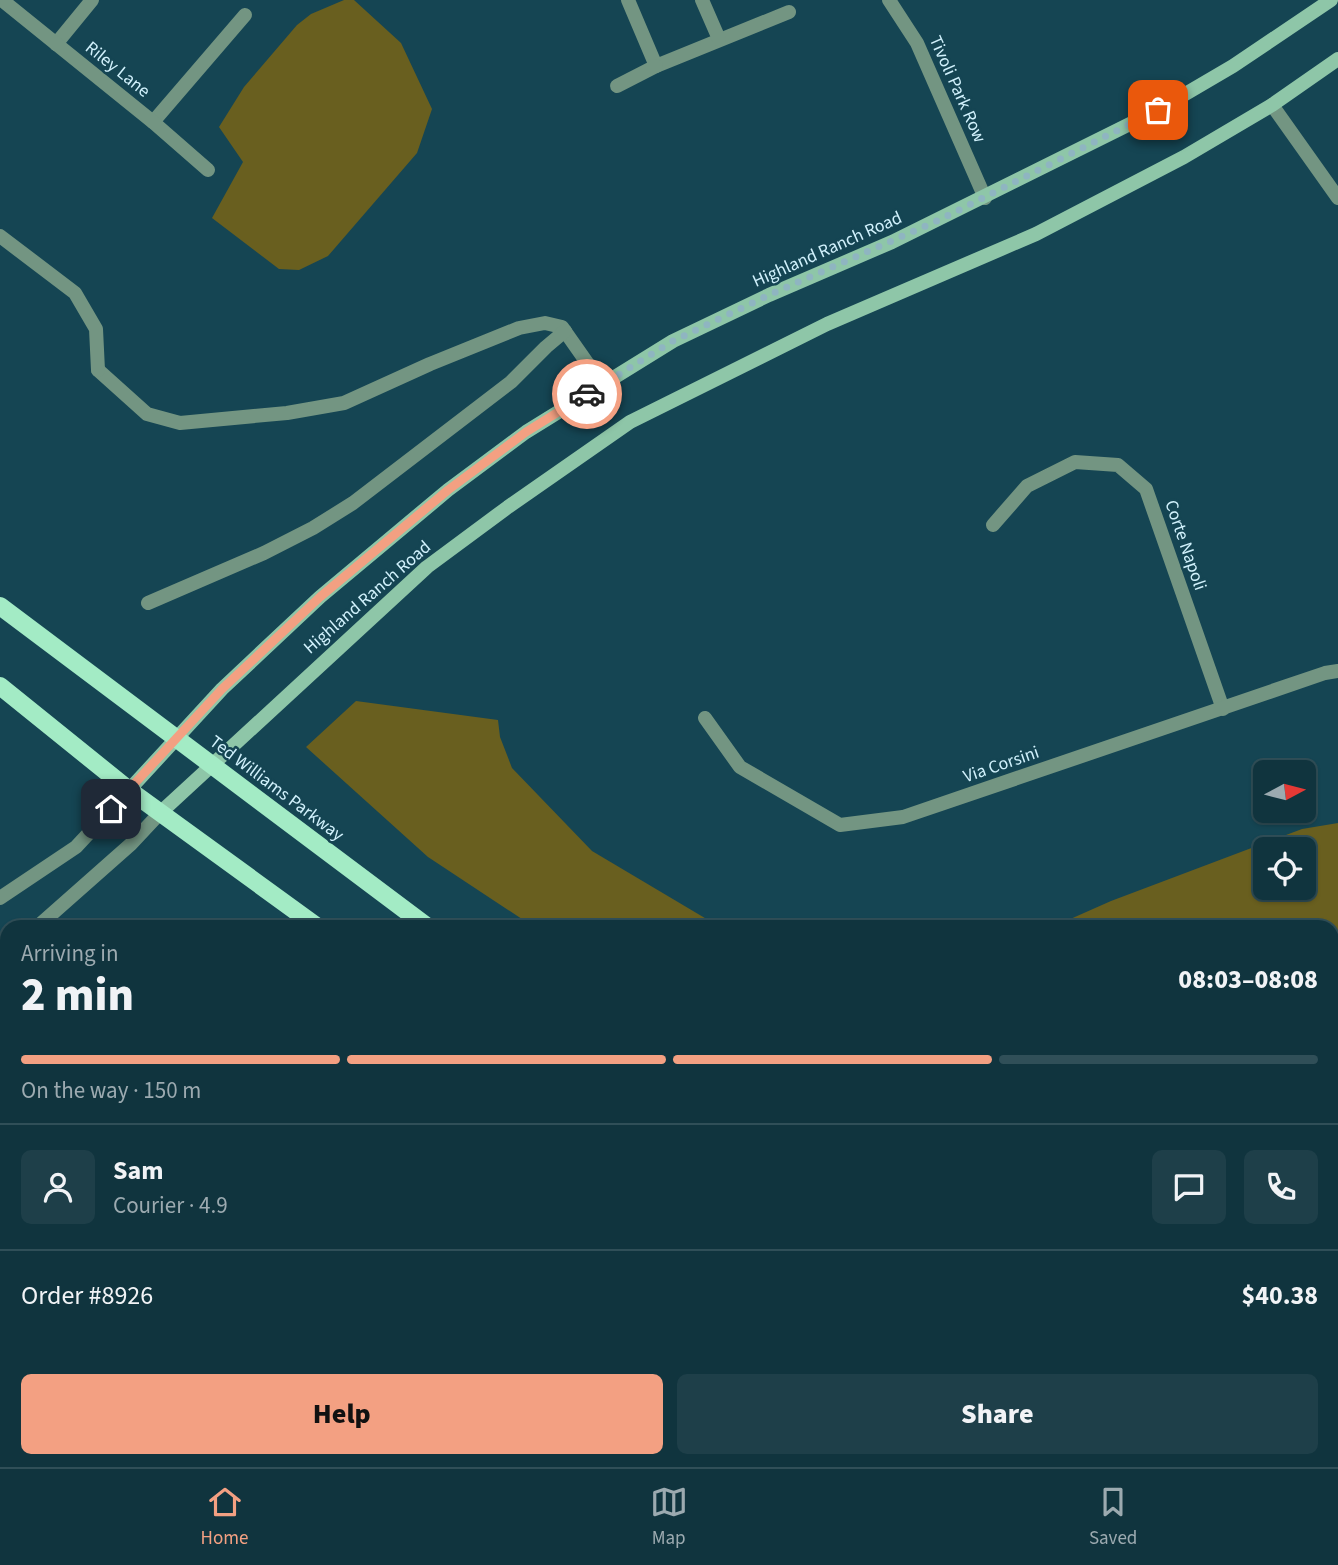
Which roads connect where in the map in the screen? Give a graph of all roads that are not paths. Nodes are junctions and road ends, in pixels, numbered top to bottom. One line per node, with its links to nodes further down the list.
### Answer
1 (2, 0): 10 (street, Riley Lane)
2 (92, 0): 10 (street)
3 (628, 0): 12 (street)
4 (702, 0): 9 (street)
5 (889, 0): 17 (street, Tivoli Park Row)
6 (1331, 0): 17 (main road, Highland Ranch Road)
7 (789, 12): 9 (street)
8 (245, 15): 15 (street)
9 (719, 39): 12 (street)
10 (57, 44): 15 (street, Riley Lane)
11 (1338, 59): 14 (main road, Highland Ranch Road)
12 (656, 66): 13 (street)
13 (617, 86)
14 (1272, 106): 18 (street); 30 (main road, Highland Ranch Road)
15 (153, 122): 16 (street, Riley Lane)
16 (208, 170)
17 (985, 198): 21 (main road, Highland Ranch Road)
18 (1338, 198)
19 (0, 236): 20 (street)
20 (565, 331): 21 (street); 23 (street)
21 (602, 384): 29 (main road, Highland Ranch Road)
22 (993, 525): 27 (street, Corte Napoli)
23 (148, 603)
24 (0, 606): 29 (main road, Ted Williams Parkway)
25 (1338, 671): 27 (street, Via Corsini)
26 (0, 687): 31 (main road)
27 (1223, 709): 28 (street, Via Corsini)
28 (705, 718)
29 (176, 738): 30 (main road, Ted Williams Parkway); 31 (main road, Highland Ranch Road)
30 (211, 766): 32 (main road, Highland Ranch Road); 36 (main road, Ted Williams Parkway)
31 (129, 790): 32 (main road); 33 (street)
32 (160, 813): 34 (street); 35 (main road)
33 (0, 898)
34 (45, 920)
35 (308, 920)
36 (418, 920)

